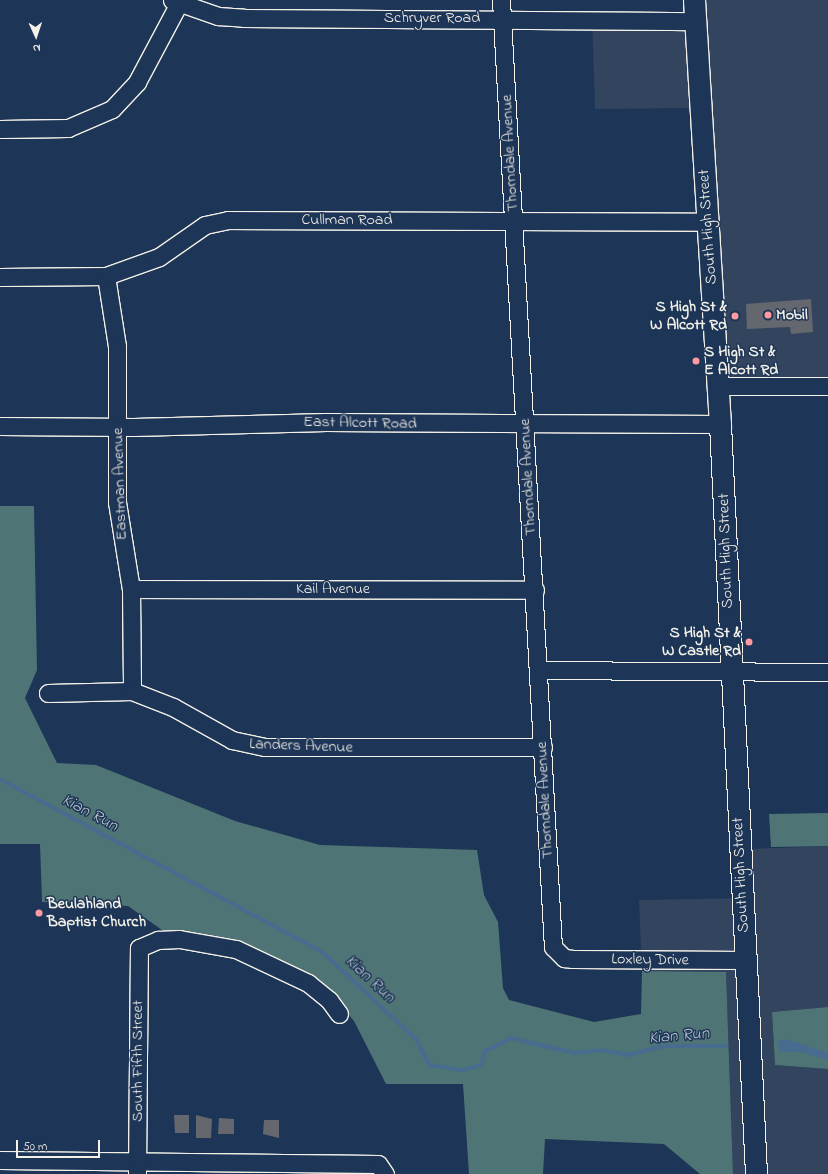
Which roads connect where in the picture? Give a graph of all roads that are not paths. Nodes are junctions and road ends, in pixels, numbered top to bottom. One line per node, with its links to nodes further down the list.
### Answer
1 (501, 0): 4 (street, Thorndale Avenue)
2 (694, 0): 5 (main road, South High Street)
3 (176, 2): 4 (street, Schryver Road); 6 (street)
4 (502, 18): 5 (street, Schryver Road); 7 (street, Thorndale Avenue)
5 (695, 21): 8 (main road, South High Street)
6 (0, 129)
7 (514, 221): 8 (street, Cullman Road); 9 (street, Cullman Road); 13 (street, Thorndale Avenue)
8 (707, 222): 11 (main road, South High Street)
9 (106, 276): 10 (street, Cullman Road); 16 (street, Eastman Avenue)
10 (0, 277)
11 (718, 386): 12 (street); 14 (main road, South High Street)
12 (828, 386)
13 (526, 424): 14 (street, East Alcott Road); 16 (street, East Alcott Road); 18 (street, Thorndale Avenue)
14 (720, 424): 20 (main road, South High Street)
15 (0, 426): 16 (street, East Alcott Road)
16 (118, 427): 17 (street, Eastman Avenue)
17 (131, 589): 18 (street, Kail Avenue); 22 (street, Eastman Avenue)
18 (535, 590): 19 (street, Thorndale Avenue)
19 (539, 670): 20 (street); 24 (street, Thorndale Avenue)
20 (731, 671): 21 (street); 26 (main road, South High Street)
21 (828, 672)
22 (132, 692): 23 (street, Landers Avenue); 24 (street, Landers Avenue)
23 (48, 693)
24 (543, 747): 25 (street, Thorndale Avenue)
25 (557, 953): 26 (street, Loxley Drive)
26 (745, 960): 31 (main road, South High Street)
27 (339, 1014): 29 (street, South Fifth Street)
28 (0, 1160): 29 (street)
29 (137, 1168): 30 (street)
30 (384, 1171)
31 (756, 1174)

